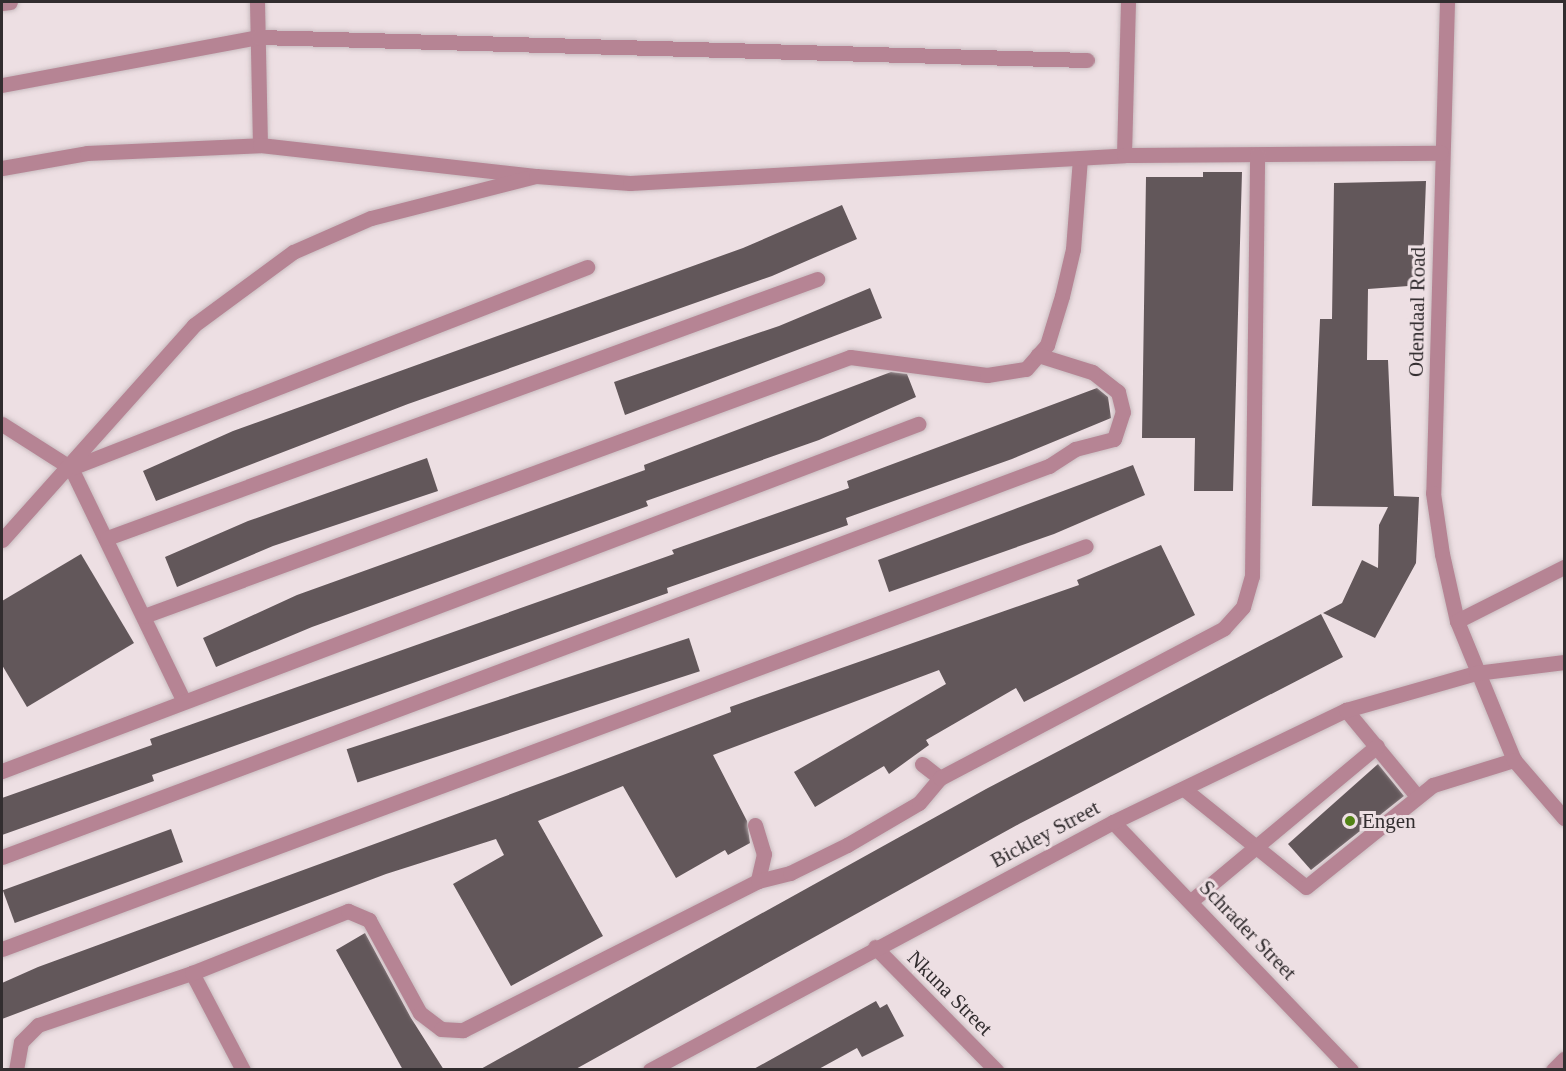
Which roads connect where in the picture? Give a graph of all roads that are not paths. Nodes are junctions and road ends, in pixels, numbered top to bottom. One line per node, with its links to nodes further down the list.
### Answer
1 (10, 2): 5 (street)
2 (257, 2): 6 (street)
3 (1128, 2): 11 (street)
4 (1447, 2): 10 (street, Odendaal Road)
5 (2, 3)
6 (258, 37): 7 (street); 8 (street); 9 (street)
7 (1087, 60)
8 (2, 85)
9 (260, 145): 14 (street); 15 (street)
10 (1441, 153): 12 (street); 27 (street, Odendaal Road)
11 (1124, 155): 12 (street); 13 (street)
12 (1257, 155): 36 (street)
13 (1080, 158): 15 (street); 18 (street)
14 (2, 168)
15 (536, 176): 21 (street)
16 (587, 267): 21 (street)
17 (817, 279): 22 (street)
18 (1038, 355): 26 (street); 43 (street)
19 (2, 424): 21 (street)
20 (918, 424): 30 (street)
21 (71, 468): 22 (street); 23 (street)
22 (107, 538): 26 (street)
23 (2, 540)
24 (1086, 546): 47 (street)
25 (1564, 567): 27 (street)
26 (144, 616): 30 (street)
27 (1457, 621): 29 (street, Odendaal Road)
28 (1564, 662): 29 (street, Bickley Street)
29 (1476, 673): 31 (street, Bickley Street); 33 (street, Odendaal Road)
30 (182, 698): 35 (street)
31 (1346, 710): 32 (street); 37 (street, Bickley Street)
32 (1377, 746): 38 (street); 42 (street)
33 (1514, 760): 38 (street); 39 (street, Odendaal Road)
34 (922, 764): 36 (street)
35 (2, 771)
36 (940, 778): 44 (street)
37 (1184, 789): 40 (street, Bickley Street); 42 (street)
38 (1417, 796): 42 (street)
39 (1564, 818)
40 (1113, 822): 45 (street, Schrader Street); 46 (street, Bickley Street)
41 (755, 825): 44 (street)
42 (1257, 850): 45 (street)
43 (2, 857)
44 (758, 881): 48 (street)
45 (1191, 901): 54 (street, Schrader Street)
46 (875, 946): 52 (street, Bickley Street); 53 (street, Nkuna Street)
47 (2, 949)
48 (192, 973): 50 (street); 51 (street)
49 (1564, 1059): 55 (street)
50 (16, 1070)
51 (243, 1070)
52 (650, 1070)
53 (996, 1070)
54 (1351, 1070)
55 (1553, 1070)

